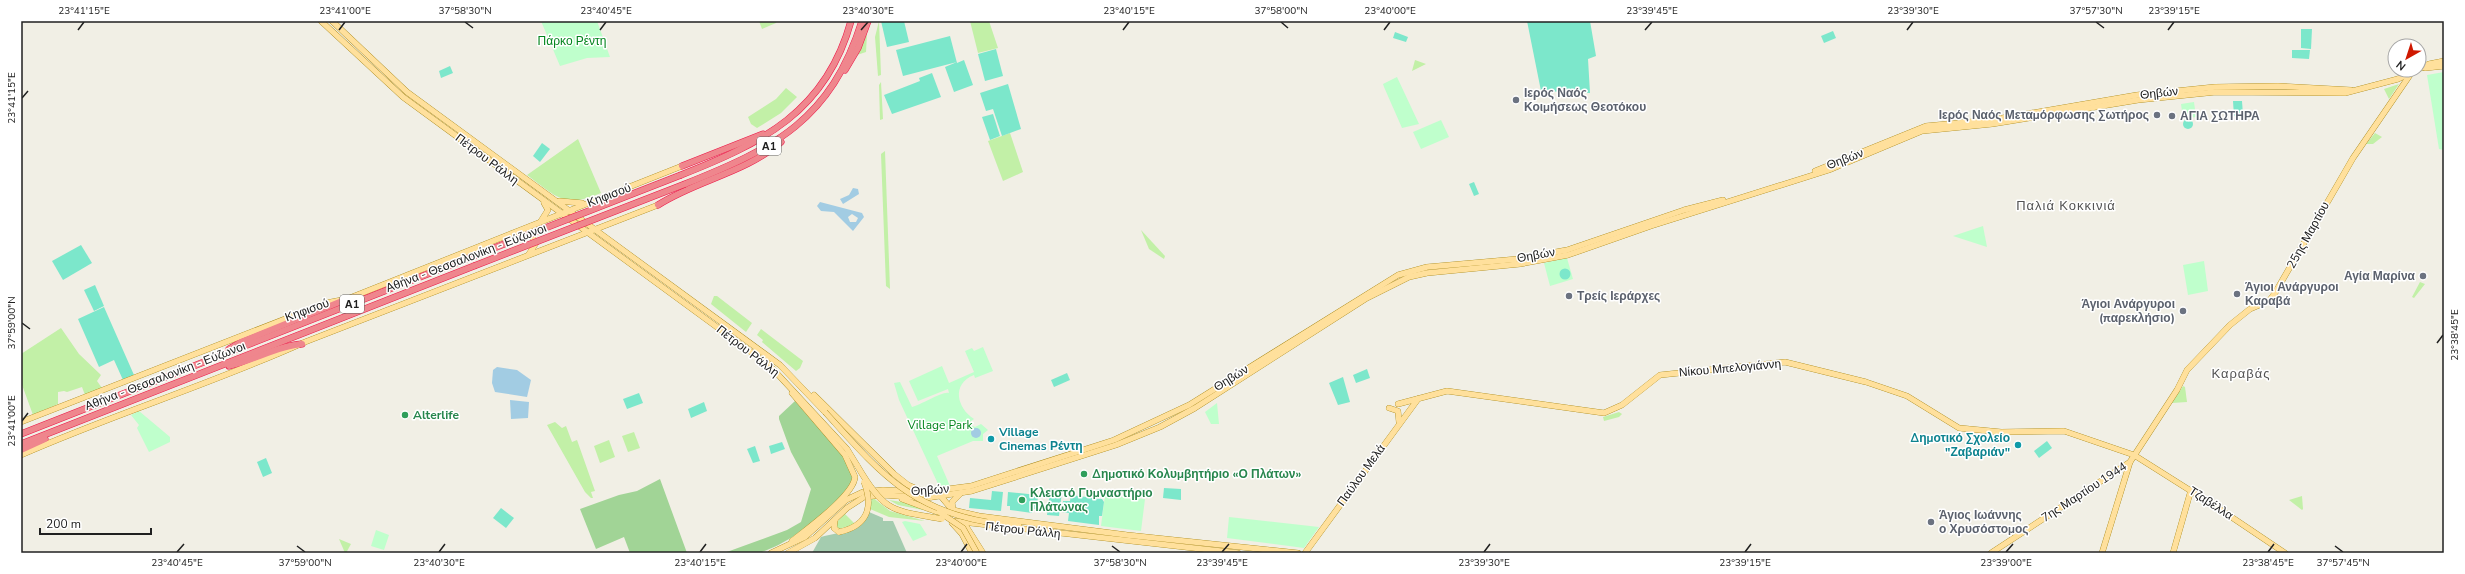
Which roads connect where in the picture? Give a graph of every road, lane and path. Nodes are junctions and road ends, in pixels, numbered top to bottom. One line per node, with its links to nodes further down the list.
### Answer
1 (321, 21): 18 (main road, Πέτρου Ράλλη)
2 (332, 21): 19 (main road, Πέτρου Ράλλη)
3 (851, 21): 14 (highway, Αθήνα - Θεσσαλονίκη - Εύζωνοι / Α1)
4 (862, 21): 12 (highway, Αθήνα - Θεσσαλονίκη - Εύζωνοι / Α1)
5 (868, 21): 12 (highway)
6 (2444, 61): 8 (main road, Θηβών)
7 (2444, 66): 9 (main road, Θηβών)
8 (2427, 67)
9 (2427, 68)
10 (2398, 78): 13 (main road, Θηβών)
11 (2408, 78): 39 (main road, 25ης Μαρτίου)
12 (835, 82): 15 (highway, Αθήνα - Θεσσαλονίκη - Εύζωνοι / Α1)
13 (2351, 90): 60 (main road, Θηβών); 61 (main road, Θηβών)
14 (781, 126): 16 (highway); 36 (highway, Αθήνα - Θεσσαλονίκη - Εύζωνοι / Α1, bridge)
15 (795, 127): 21 (highway); 37 (highway, Αθήνα - Θεσσαλονίκη - Εύζωνοι / Α1, bridge)
16 (682, 166): 17 (main road, Κηφισού)
17 (605, 196): 20 (main road, Κηφισού); 24 (main road)
18 (540, 198): 23 (main road, Πέτρου Ράλλη); 25 (main road)
19 (554, 199): 20 (main road); 22 (main road, Πέτρου Ράλλη)
20 (588, 203): 22 (main road, Κηφισού)
21 (658, 205): 27 (main road)
22 (569, 210): 23 (main road, Κηφισού); 24 (main road, Πέτρου Ράλλη); 26 (main road)
23 (561, 213): 25 (main road, Κηφισού); 26 (main road, Πέτρου Ράλλη)
24 (585, 221): 28 (main road, Πέτρου Ράλλη); 30 (main road)
25 (537, 223): 29 (main road, Κηφισού)
26 (575, 223): 30 (main road, Πέτρου Ράλλη); 32 (main road)
27 (610, 224): 28 (main road); 31 (main road)
28 (596, 229): 30 (main road); 31 (main road, Πέτρου Ράλλη)
29 (516, 231): 33 (main road); 34 (main road, Κηφισού)
30 (588, 232): 32 (main road); 38 (main road, Πέτρου Ράλλη)
31 (612, 240): 40 (main road, Πέτρου Ράλλη)
32 (562, 242): 33 (main road)
33 (527, 256): 35 (main road)
34 (347, 299): 36 (highway); 44 (main road, Κηφισού)
35 (302, 344): 37 (highway); 52 (main road)
36 (216, 357): 47 (highway, Αθήνα - Θεσσαλονίκη - Εύζωνοι / Α1)
37 (210, 370): 45 (highway, Αθήνα - Θεσσαλονίκη - Εύζωνοι / Α1)
38 (776, 372): 55 (main road, Πέτρου Ράλλη); 71 (main road)
39 (2185, 373): 53 (main road, 7ης Μαρτίου 1944)
40 (800, 386): 56 (main road); 63 (main road, Πέτρου Ράλλη, bridge)
41 (1418, 399): 42 (main road, Νίκου Μπελογιάννη); 46 (main road, Παύλου Μελά); 53 (main road, Νίκου Μπελογιάννη)
42 (1398, 404)
43 (1389, 408): 46 (main road)
44 (21, 422)
45 (79, 422): 50 (highway, Αθήνα - Θεσσαλονίκη - Εύζωνοι / Α1); 51 (highway)
46 (1399, 422): 79 (main road, Παύλου Μελά)
47 (44, 425): 48 (highway); 49 (highway, Αθήνα - Θεσσαλονίκη - Εύζωνοι / Α1)
48 (21, 429)
49 (21, 434)
50 (21, 444)
51 (21, 450)
52 (21, 455)
53 (2134, 455): 54 (main road, 7ης Μαρτίου 1944); 57 (main road, Τζαβέλλα)
54 (2130, 462): 80 (main road, 7ης Μαρτίου 1944); 81 (main road)
55 (858, 467): 65 (main road, bridge); 66 (main road, Πέτρου Ράλλη, bridge)
56 (906, 483): 58 (main road); 59 (main road)
57 (2191, 490): 82 (main road); 83 (main road, Τζαβέλλα)
58 (903, 492): 59 (main road, Θηβών); 62 (main road); 71 (main road, Θηβών)
59 (925, 492): 60 (main road, Θηβών)
60 (938, 494): 61 (main road, Θηβών); 62 (main road, Θηβών); 64 (main road)
61 (960, 494): 64 (main road)
62 (896, 497): 65 (main road, Θηβών); 67 (main road)
63 (920, 501): 70 (main road, Πέτρου Ράλλη, bridge); 75 (main road, bridge)
64 (953, 510): 67 (main road); 70 (main road, Πέτρου Ράλλη)
65 (837, 516): 73 (main road, Θηβών)
66 (944, 520): 67 (main road, Πέτρου Ράλλη); 74 (main road)
67 (964, 522): 68 (main road, Πέτρου Ράλλη); 69 (main road)
68 (980, 525): 69 (main road); 77 (main road, Πέτρου Ράλλη)
69 (973, 534): 76 (main road)
70 (1131, 536): 78 (main road, Πέτρου Ράλλη)
71 (784, 547): 72 (main road, Θηβών)
72 (771, 553)
73 (788, 553)
74 (972, 553)
75 (977, 553)
76 (982, 553)
77 (1238, 553)
78 (1298, 553)
79 (1305, 553)
80 (1991, 553)
81 (2102, 553)
82 (2174, 553)
83 (2286, 553)

